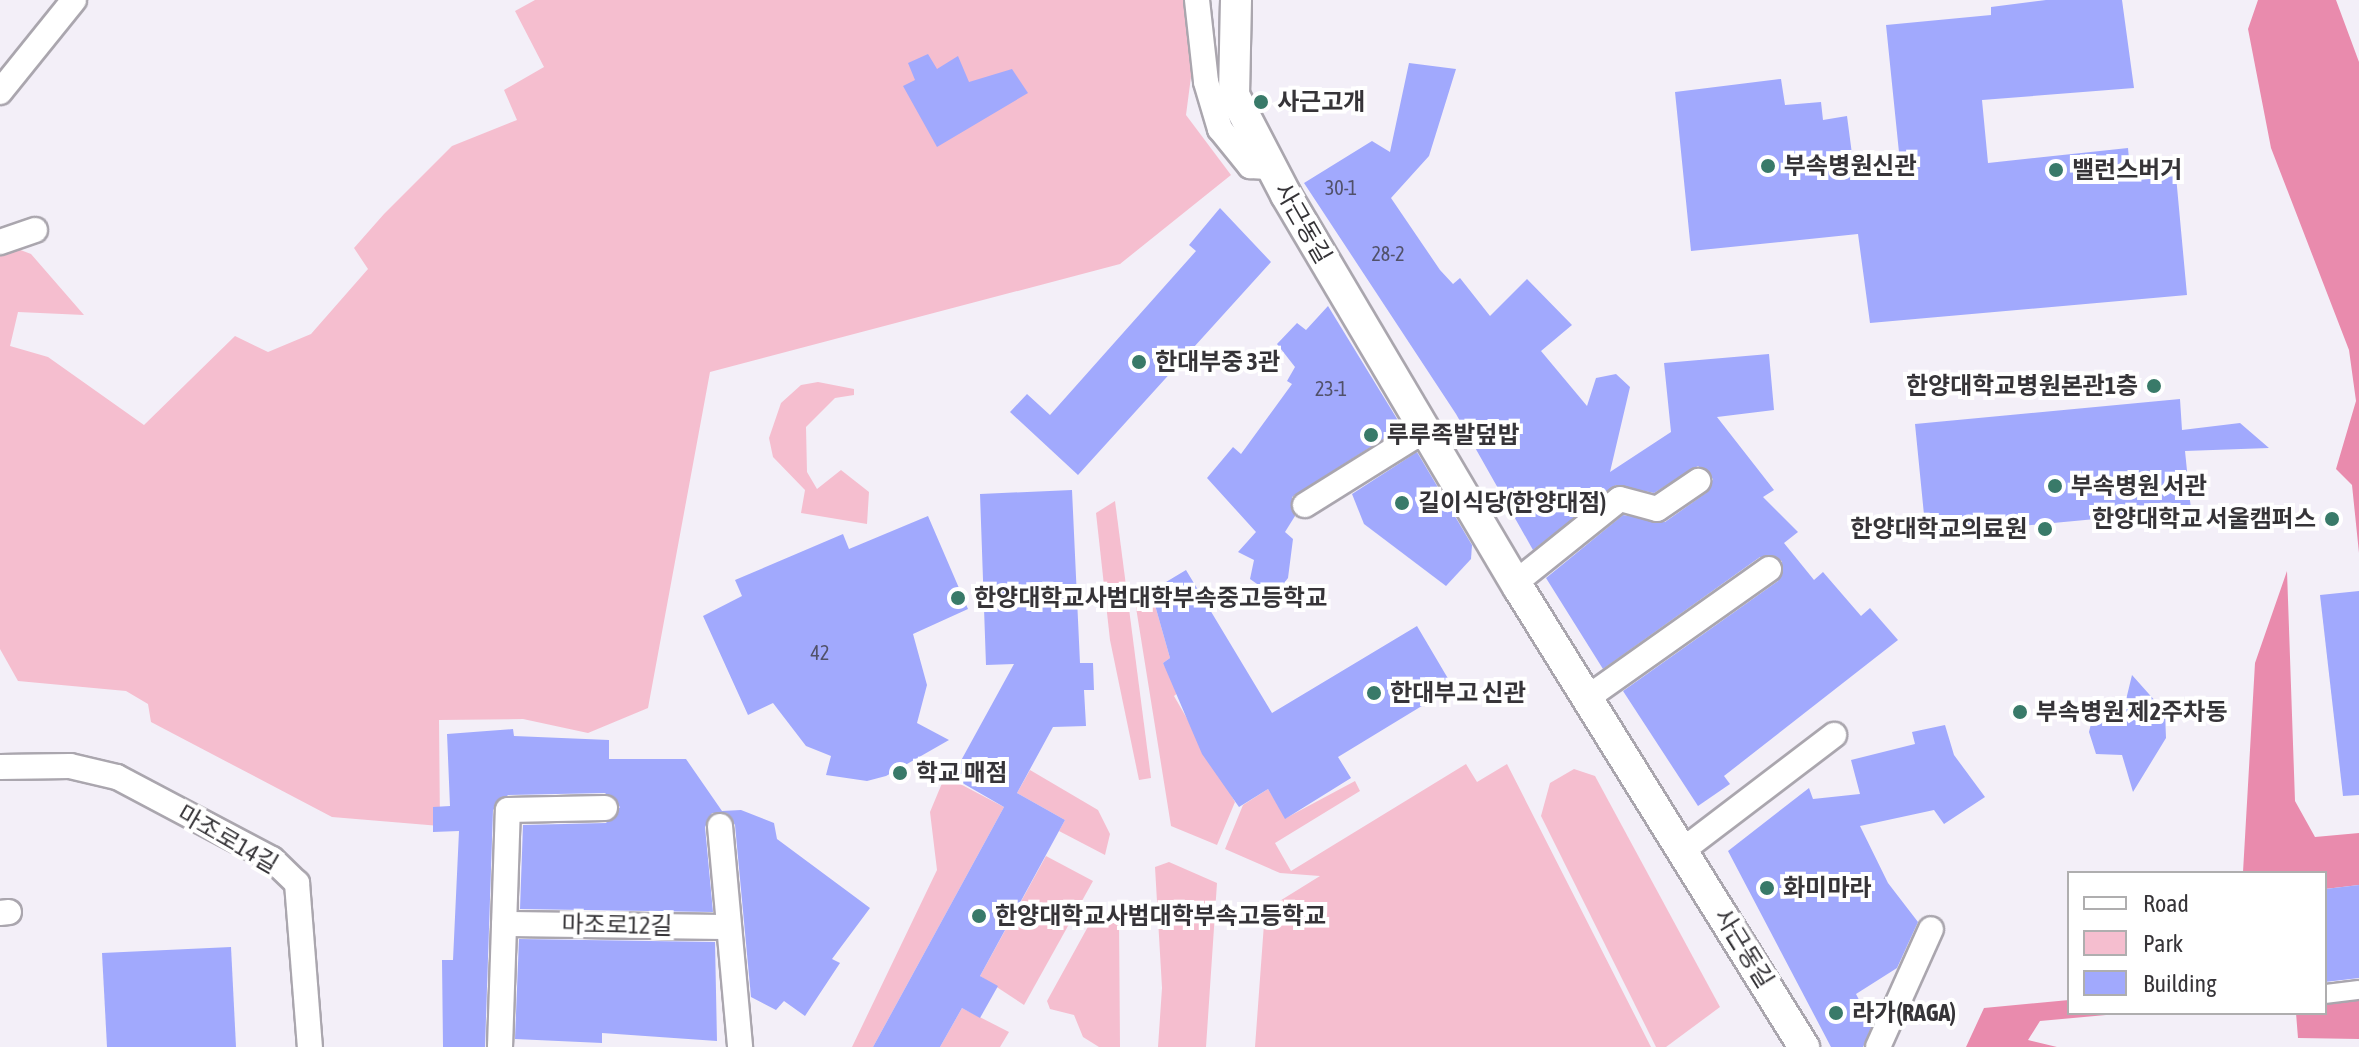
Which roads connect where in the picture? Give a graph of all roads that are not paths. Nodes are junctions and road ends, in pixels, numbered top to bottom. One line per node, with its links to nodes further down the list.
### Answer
1 (74, 0): 4 (street)
2 (1197, 0): 5 (street)
3 (1236, 0): 5 (street, 사근동길)
4 (0, 92)
5 (1272, 167): 8 (street, 사근동길)
6 (35, 230): 7 (street)
7 (0, 242)
8 (1425, 430): 10 (street); 12 (street, 사근동길)
9 (1698, 481): 12 (street)
10 (1305, 505)
11 (1769, 569): 13 (street)
12 (1515, 583): 13 (street, 사근동길)
13 (1587, 698): 18 (street, 사근동길)
14 (1834, 735): 18 (street)
15 (0, 767): 24 (street, 마조로14길)
16 (605, 808): 19 (street)
17 (720, 826): 20 (street)
18 (1683, 850): 27 (street, 사근동길)
19 (504, 924): 20 (street, 마조로12길); 25 (street)
20 (729, 927): 26 (street)
21 (1931, 929): 28 (street)
22 (2359, 990): 23 (street)
23 (2327, 994)
24 (310, 1047)
25 (500, 1047)
26 (740, 1047)
27 (1804, 1047)
28 (1878, 1047)

